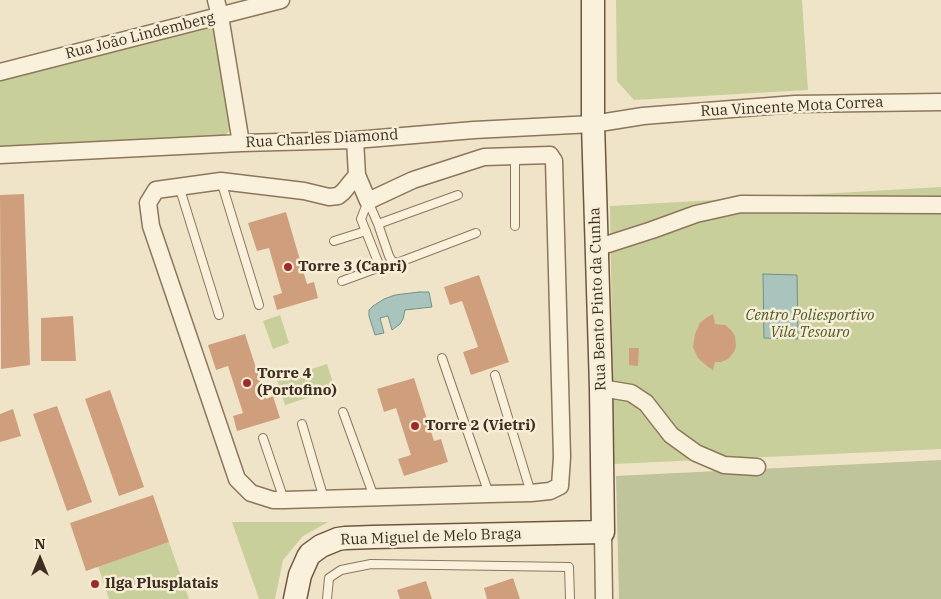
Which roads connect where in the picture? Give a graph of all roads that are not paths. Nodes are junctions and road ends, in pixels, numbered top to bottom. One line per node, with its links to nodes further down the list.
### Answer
1 (281, 0): 3 (street, Rua João Lindemberg)
2 (594, 0): 7 (street, Rua Bento Pinto da Cunha)
3 (218, 8): 4 (street, Rua João Lindemberg); 9 (street)
4 (0, 72)
5 (941, 102): 6 (street, Rua Vincente Mota Correa)
6 (643, 116): 7 (street, Rua Charles Diamond)
7 (593, 124): 8 (street, Rua Charles Diamond); 23 (street, Rua Bento Pinto da Cunha)
8 (355, 140): 9 (street, Rua Charles Diamond); 12 (street)
9 (241, 143): 10 (street, Rua Charles Diamond)
10 (0, 155)
11 (515, 155): 16 (street); 19 (lane); 34 (street)
12 (357, 175): 13 (street); 16 (street)
13 (221, 181): 14 (street); 25 (lane)
14 (179, 186): 26 (lane); 37 (street)
15 (458, 195): 18 (lane)
16 (368, 201): 18 (lane); 20 (lane)
17 (941, 205): 23 (street)
18 (378, 224): 21 (lane)
19 (515, 226)
20 (366, 231): 22 (lane); 24 (lane)
21 (476, 232)
22 (334, 241)
23 (596, 248): 29 (street, Rua Bento Pinto da Cunha)
24 (342, 281)
25 (259, 305)
26 (219, 315)
27 (442, 358): 35 (lane)
28 (495, 375): 34 (lane)
29 (601, 388): 33 (street); 39 (street, Rua Bento Pinto da Cunha)
30 (343, 412): 36 (lane)
31 (302, 424): 38 (lane)
32 (263, 438): 37 (lane)
33 (757, 467)
34 (531, 493): 35 (street)
35 (489, 494): 36 (street)
36 (375, 498): 38 (street)
37 (284, 500): 38 (street)
38 (325, 500)
39 (603, 532): 40 (street, Rua Miguel de Melo Braga); 43 (street, Rua Bento Pinto da Cunha)
40 (295, 599)
41 (327, 599): 42 (lane)
42 (570, 599)
43 (604, 599)

